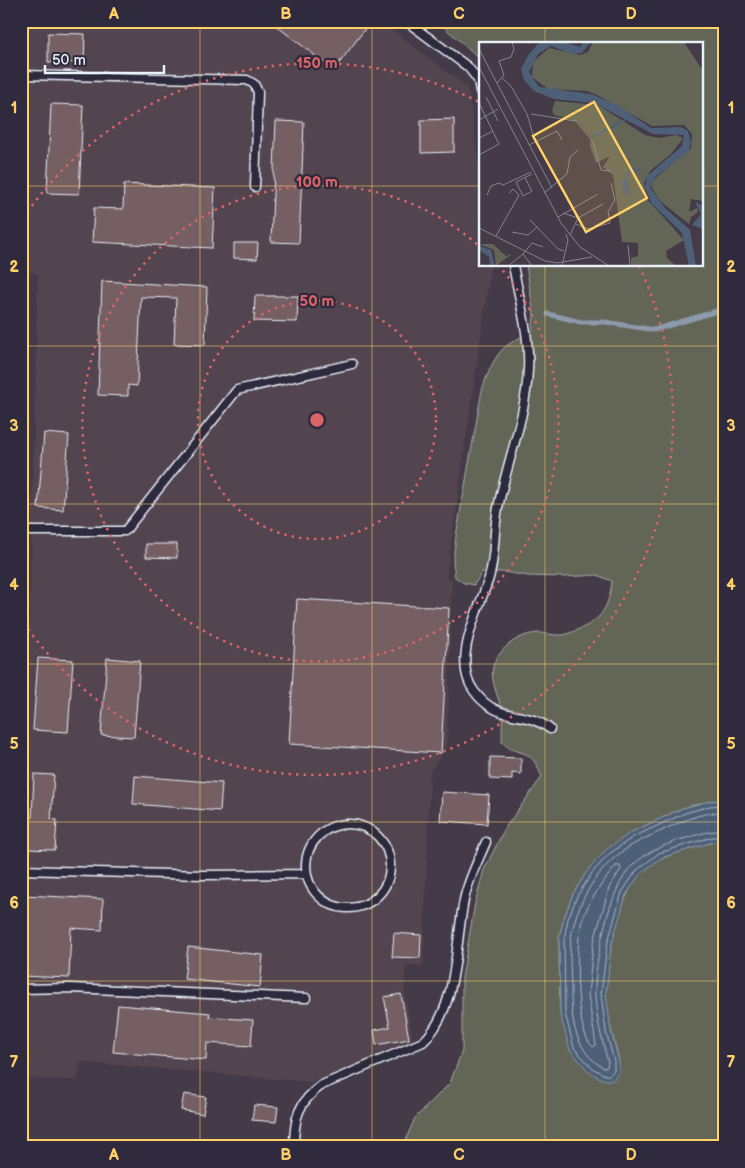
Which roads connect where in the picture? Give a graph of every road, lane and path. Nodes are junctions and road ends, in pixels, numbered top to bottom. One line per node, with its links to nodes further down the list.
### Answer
1 (406, 21): 3 (lane)
2 (21, 74): 4 (lane)
3 (479, 86)
4 (255, 187)
5 (513, 266): 8 (lane)
6 (352, 364): 7 (lane)
7 (21, 531)
8 (550, 729)
9 (486, 842): 16 (lane)
10 (21, 870): 11 (lane)
11 (307, 874): 11 (lane)
12 (21, 989): 13 (lane)
13 (306, 998)
14 (21, 1142): 15 (lane)
15 (30, 1147)
16 (294, 1147)

